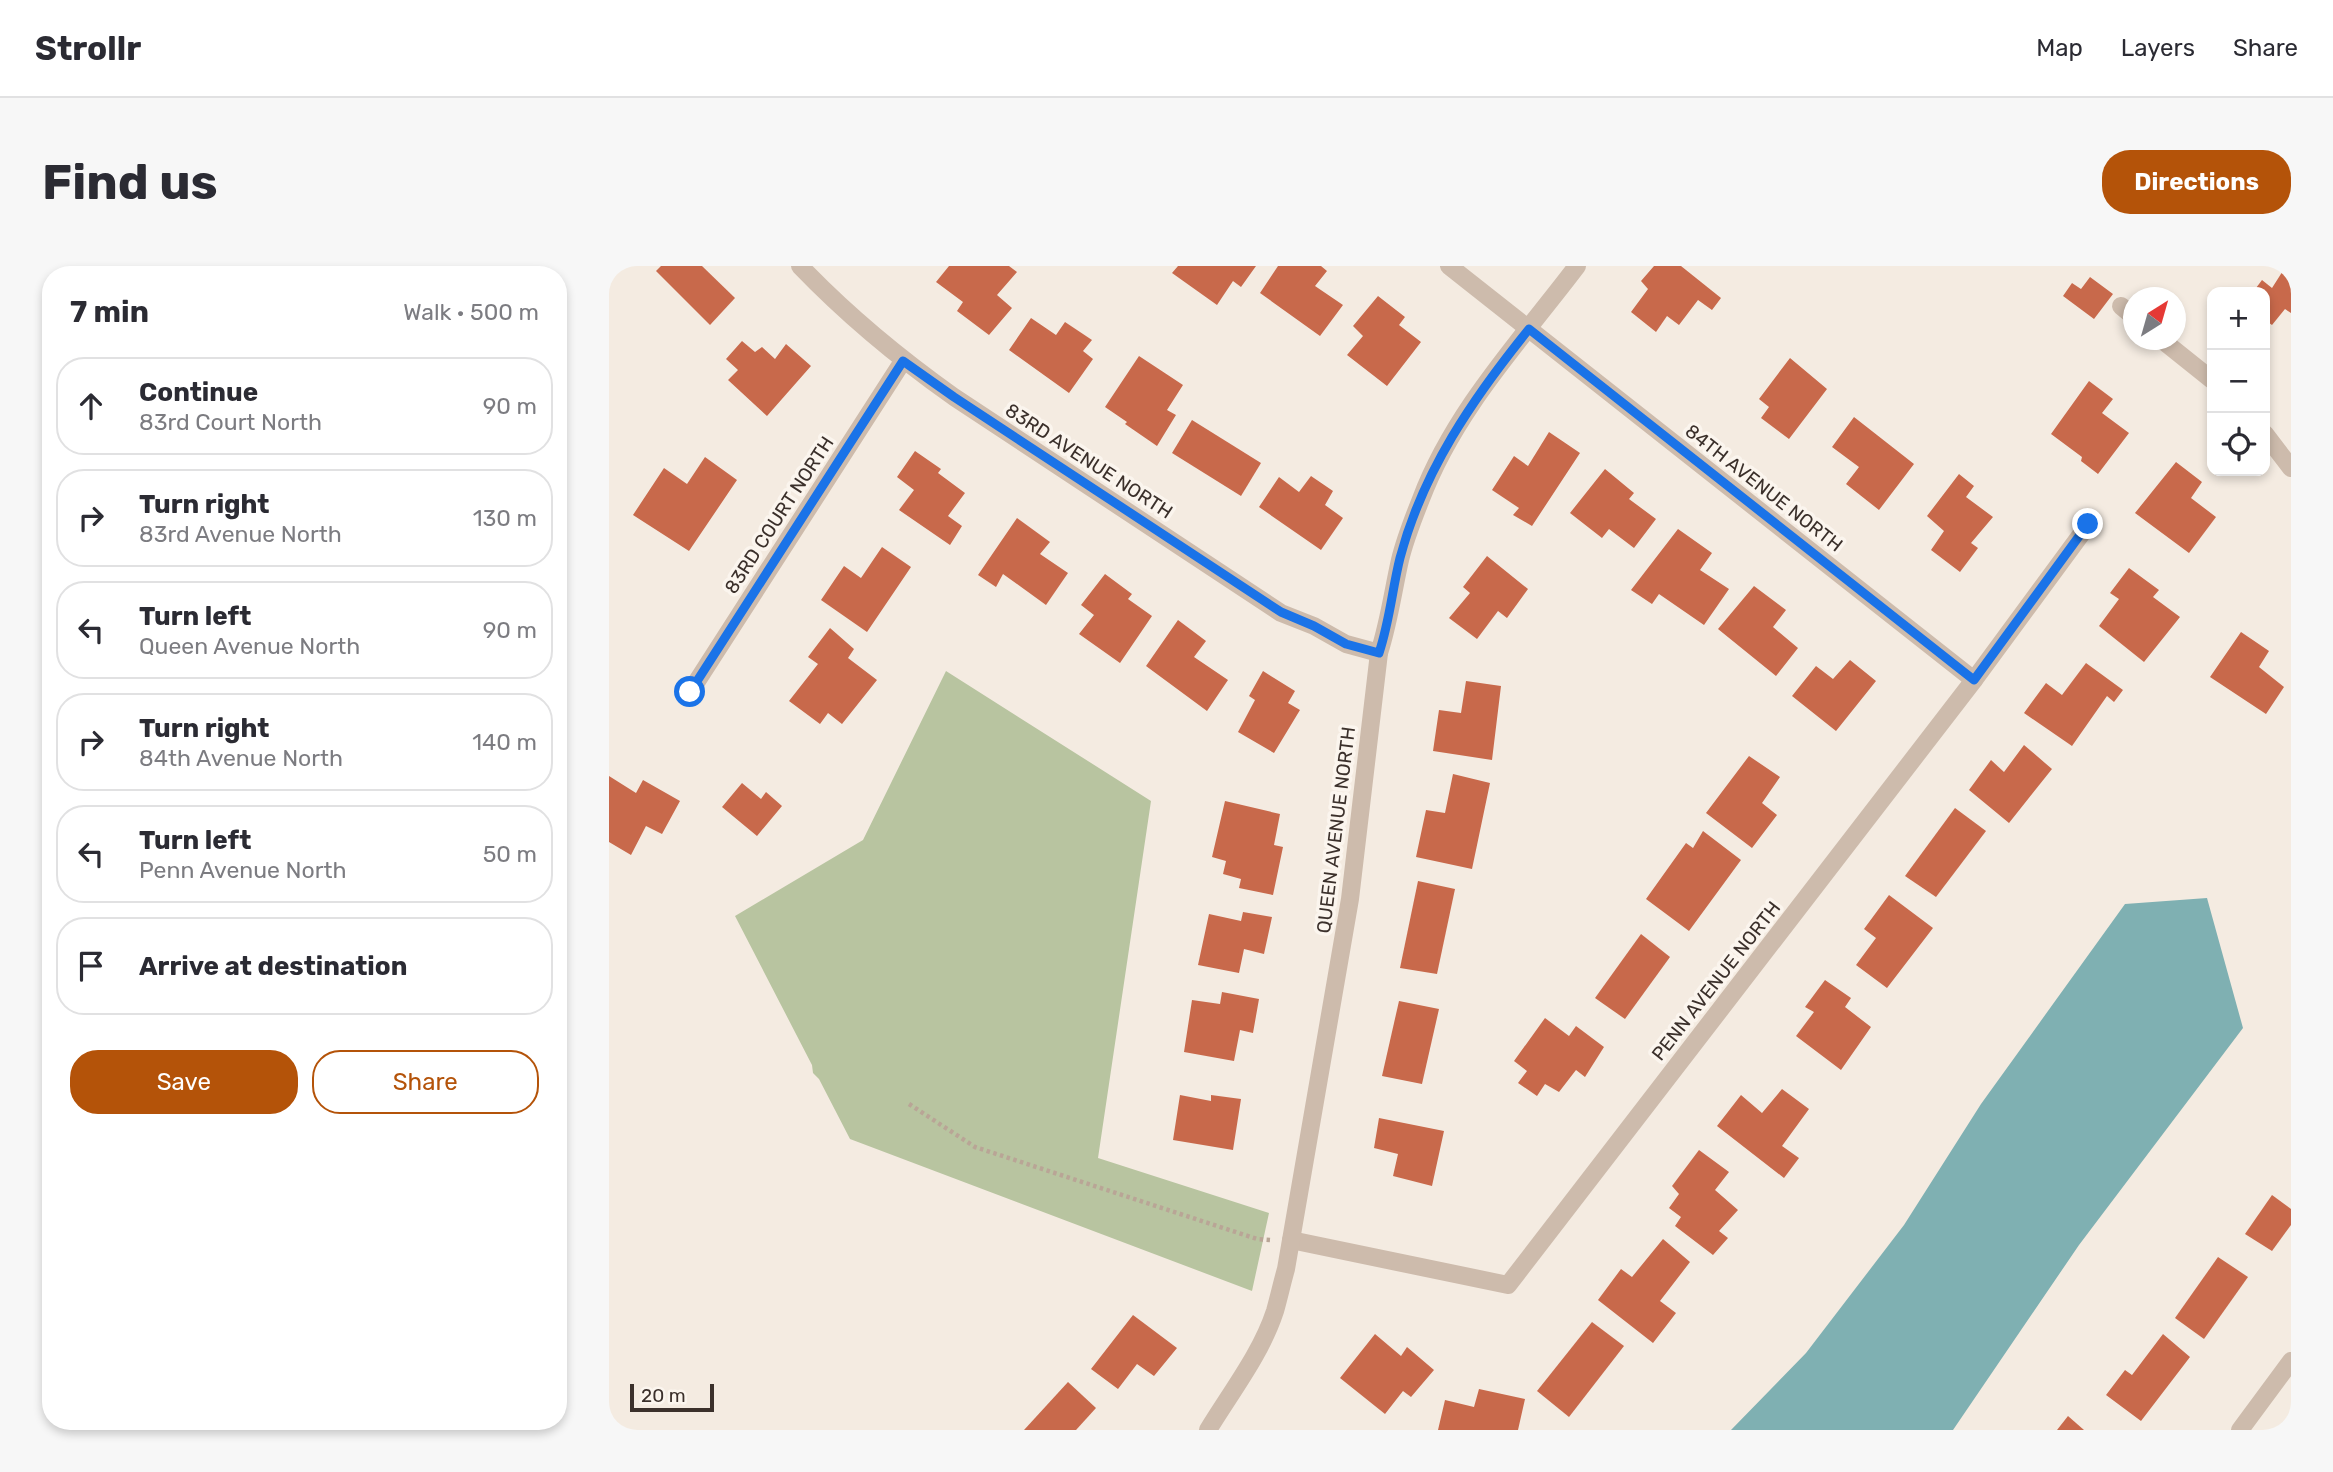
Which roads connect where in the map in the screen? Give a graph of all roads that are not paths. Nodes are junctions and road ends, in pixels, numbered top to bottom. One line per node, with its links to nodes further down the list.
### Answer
1 (800, 266): 6 (street, 83RD AVENUE NORTH)
2 (1449, 266): 4 (street, 84TH AVENUE NORTH)
3 (1577, 266): 4 (street, QUEEN AVENUE NORTH)
4 (1529, 329): 11 (street, QUEEN AVENUE NORTH); 12 (street, 84TH AVENUE NORTH)
5 (2174, 350): 7 (street)
6 (903, 361): 11 (street, 83RD AVENUE NORTH); 13 (street, 83RD COURT NORTH)
7 (2207, 376)
8 (2270, 441): 9 (street)
9 (2291, 468)
10 (2088, 524): 12 (street, PENN AVENUE NORTH)
11 (1379, 653): 14 (street, QUEEN AVENUE NORTH)
12 (1974, 680): 14 (street, PENN AVENUE NORTH)
13 (690, 692)
14 (1291, 1240): 16 (street, QUEEN AVENUE NORTH)
15 (2291, 1361): 17 (street)
16 (1208, 1430)
17 (2240, 1430)

